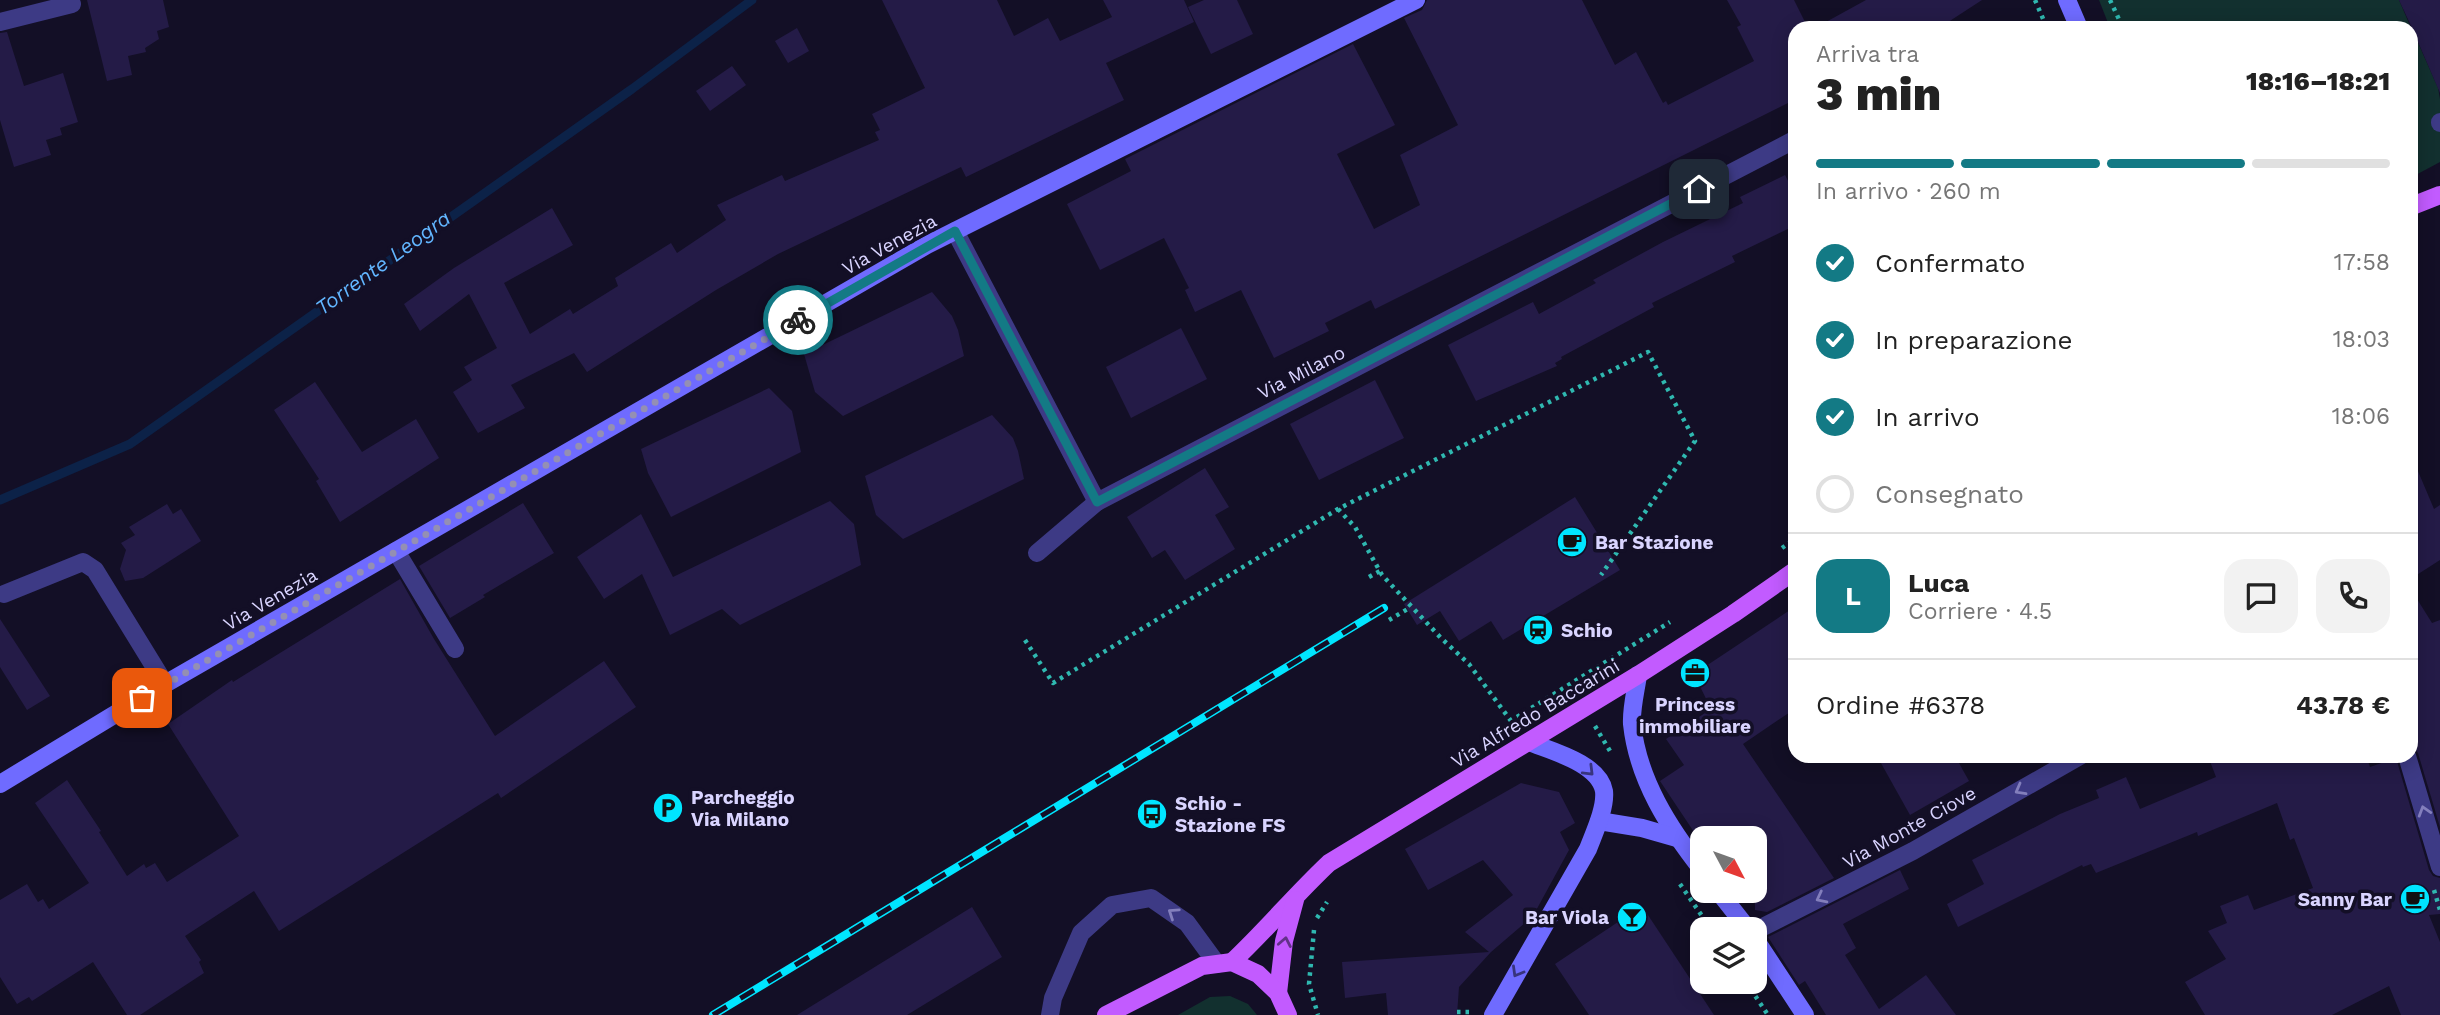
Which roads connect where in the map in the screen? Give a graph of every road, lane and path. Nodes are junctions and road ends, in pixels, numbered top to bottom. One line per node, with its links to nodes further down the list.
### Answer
1 (1416, 0): 13 (street, Via Venezia)
2 (2035, 0): 6 (path)
3 (2067, 0): 7 (street)
4 (2110, 0): 8 (path)
5 (72, 4): 9 (street)
6 (2044, 21)
7 (2076, 21)
8 (2120, 21)
9 (0, 22)
10 (1788, 143): 14 (street, Via Milano)
11 (2440, 195): 12 (main road)
12 (2418, 204)
13 (955, 231): 14 (street); 16 (street, Via Venezia)
14 (1097, 502): 17 (street, Via Milano)
15 (1338, 509): 18 (path); 19 (path); 25 (path)
16 (396, 551): 26 (street); 29 (street, Via Venezia)
17 (1037, 553)
18 (1380, 571): 21 (path); 23 (path)
19 (1601, 575)
20 (1788, 576): 27 (main road, Via Alfredo Baccarini)
21 (1369, 577)
22 (4, 594): 29 (street)
23 (1411, 607): 24 (path); 31 (path)
24 (1389, 620)
25 (1025, 640)
26 (455, 649)
27 (1638, 675): 30 (main road, Via Alfredo Baccarini); 35 (street)
28 (1569, 683): 30 (path)
29 (165, 684): 36 (street, Via Venezia)
30 (1584, 708): 32 (main road, Via Alfredo Baccarini); 35 (path)
31 (1511, 721)
32 (1529, 741): 37 (street, one-way to 37); 41 (main road, Via Alfredo Baccarini)
33 (2068, 763): 44 (street, Via Monte Ciove, one-way to 44)
34 (2409, 763): 40 (street, one-way to 34)
35 (1640, 768): 38 (street)
36 (0, 784)
37 (1600, 821): 38 (street); 52 (street, one-way to 52)
38 (1676, 838): 39 (street)
39 (1690, 855)
40 (2440, 867)
41 (1297, 892): 46 (main road, Via Alfredo Baccarini); 47 (main road, one-way to 41)
42 (1727, 903): 43 (street)
43 (1739, 917)
44 (1767, 926)
45 (1767, 957): 54 (street)
46 (1224, 963): 47 (main road); 49 (street, one-way to 49); 50 (main road, Via Alfredo Baccarini)
47 (1278, 993): 51 (main road)
48 (1754, 994): 53 (path)
49 (1050, 1015)
50 (1106, 1015)
51 (1288, 1015)
52 (1493, 1015)
53 (1768, 1015)
54 (1805, 1015)

